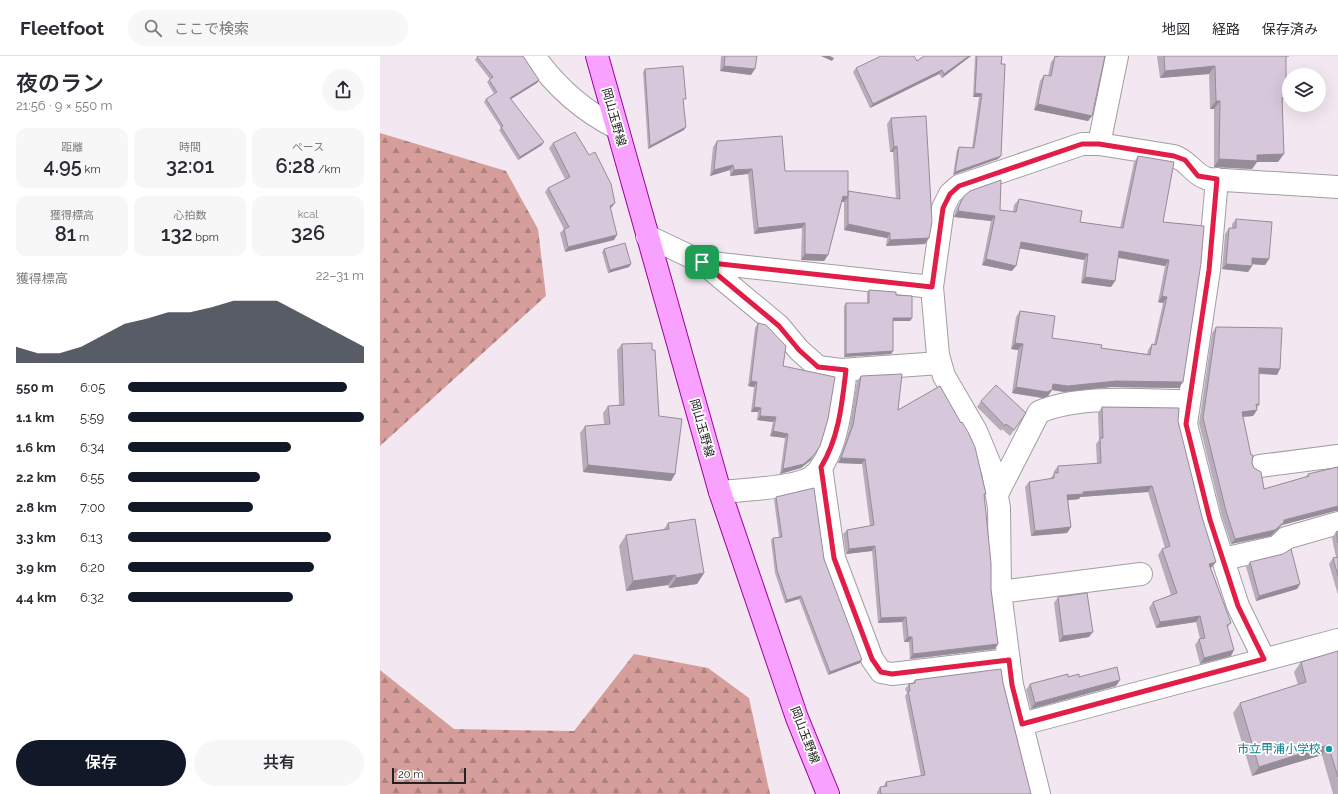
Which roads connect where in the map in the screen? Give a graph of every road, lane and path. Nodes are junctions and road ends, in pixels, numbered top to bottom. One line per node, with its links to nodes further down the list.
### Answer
1 (534, 56): 4 (street)
2 (597, 56): 4 (main road, 岡山玉野線)
3 (1117, 56): 5 (street)
4 (617, 128): 8 (main road, 岡山玉野線)
5 (1099, 144): 6 (street); 10 (street)
6 (1217, 179): 7 (street); 13 (street)
7 (1338, 187)
8 (647, 236): 9 (street); 17 (main road, 岡山玉野線)
9 (702, 262): 10 (street); 12 (street)
10 (932, 287): 11 (street)
11 (940, 363): 12 (street); 18 (street)
12 (846, 370): 16 (street)
13 (1188, 401): 18 (street); 20 (street)
14 (1338, 456): 15 (street)
15 (1260, 466)
16 (821, 467): 17 (street); 25 (street)
17 (720, 492): 27 (main road, 岡山玉野線)
18 (997, 494): 22 (street)
19 (1338, 523): 20 (street)
20 (1222, 558): 24 (street)
21 (1141, 574): 22 (street)
22 (1000, 592): 25 (street)
23 (1338, 640): 24 (street)
24 (1264, 659): 26 (street)
25 (1009, 660): 26 (street)
26 (1022, 724): 28 (street)
27 (828, 794)
28 (1040, 794)

